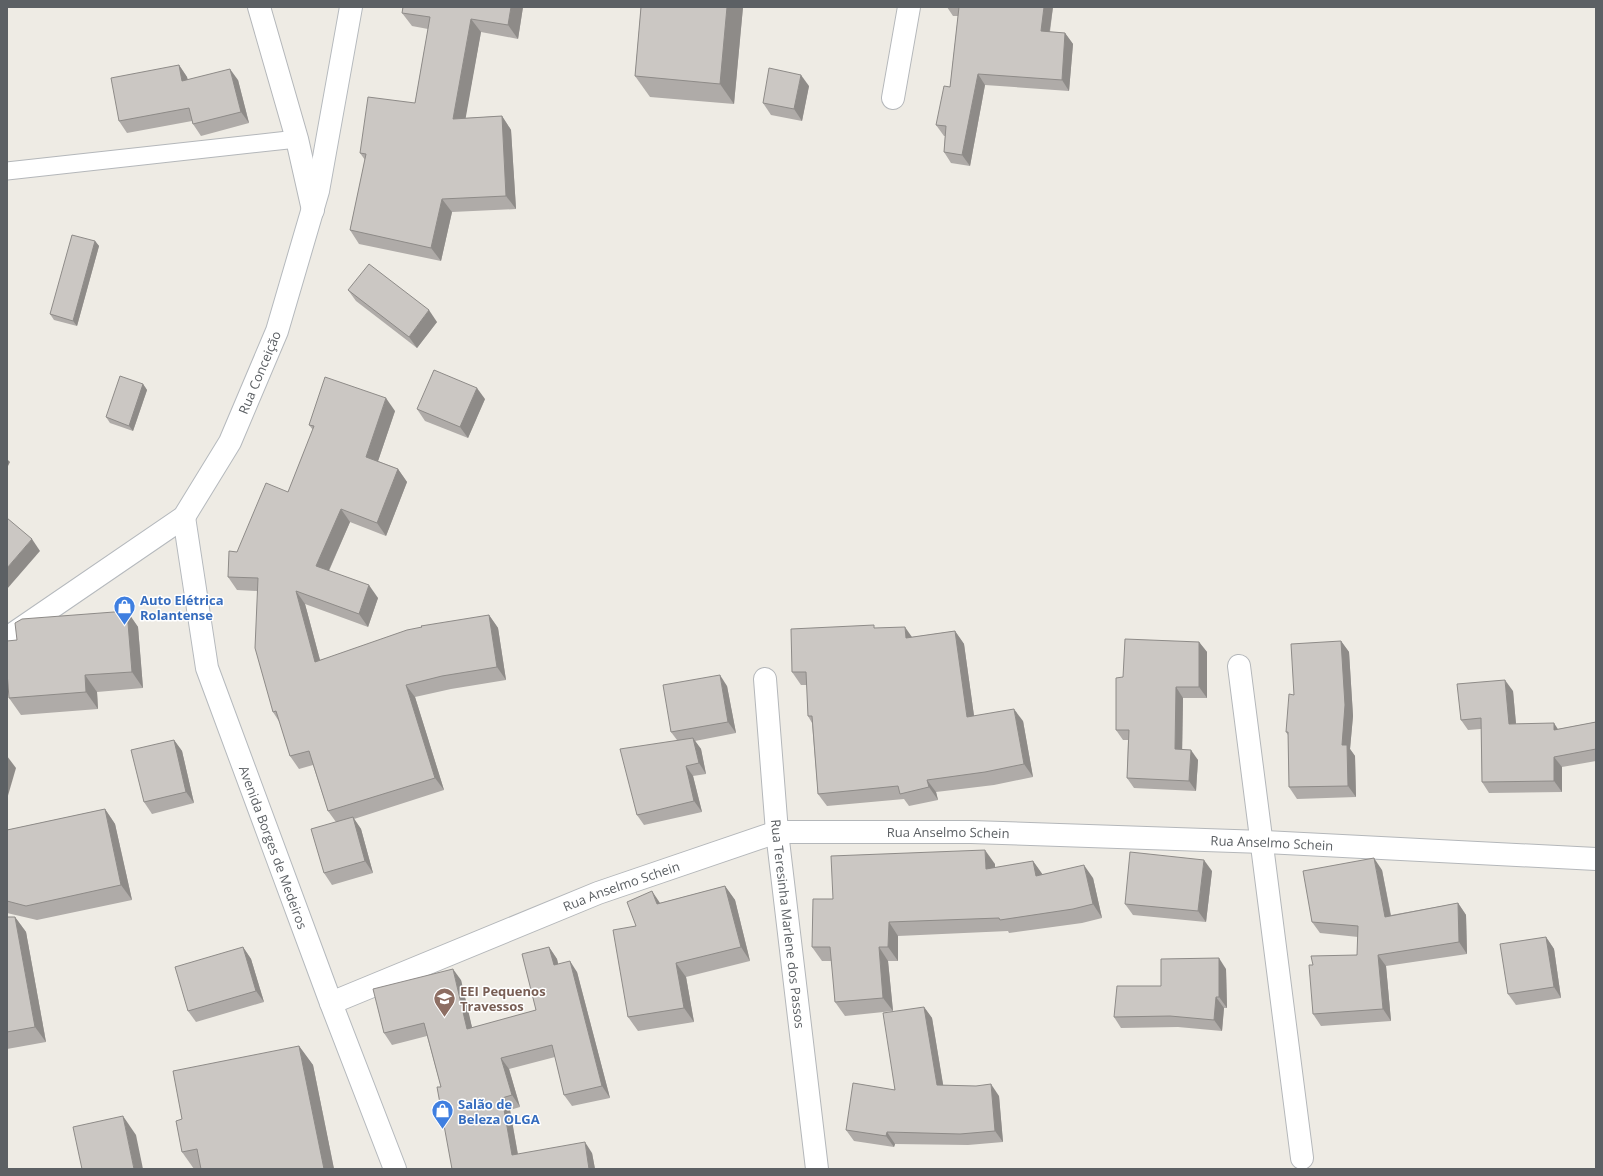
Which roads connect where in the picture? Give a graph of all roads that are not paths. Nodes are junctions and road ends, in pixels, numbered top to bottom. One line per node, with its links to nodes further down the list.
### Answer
1 (259, 7): 5 (street)
2 (351, 7): 7 (street, Rua Conceição)
3 (909, 7): 4 (street)
4 (893, 98)
5 (297, 139): 6 (lane); 7 (street)
6 (7, 171)
7 (313, 210): 8 (street, Rua Conceição)
8 (184, 517): 9 (street, Rua Conceição); 15 (street, Avenida Borges de Medeiros)
9 (7, 638)
10 (1240, 666): 13 (street)
11 (765, 679): 12 (street, Rua Teresinha Marlene dos Passos)
12 (777, 832): 13 (street, Rua Anselmo Schein); 15 (street, Rua Anselmo Schein); 18 (street, Rua Teresinha Marlene dos Passos)
13 (1263, 842): 14 (street, Rua Anselmo Schein); 16 (street)
14 (1596, 859)
15 (331, 1003): 17 (street, Avenida Borges de Medeiros)
16 (1302, 1158)
17 (395, 1169)
18 (817, 1169)

